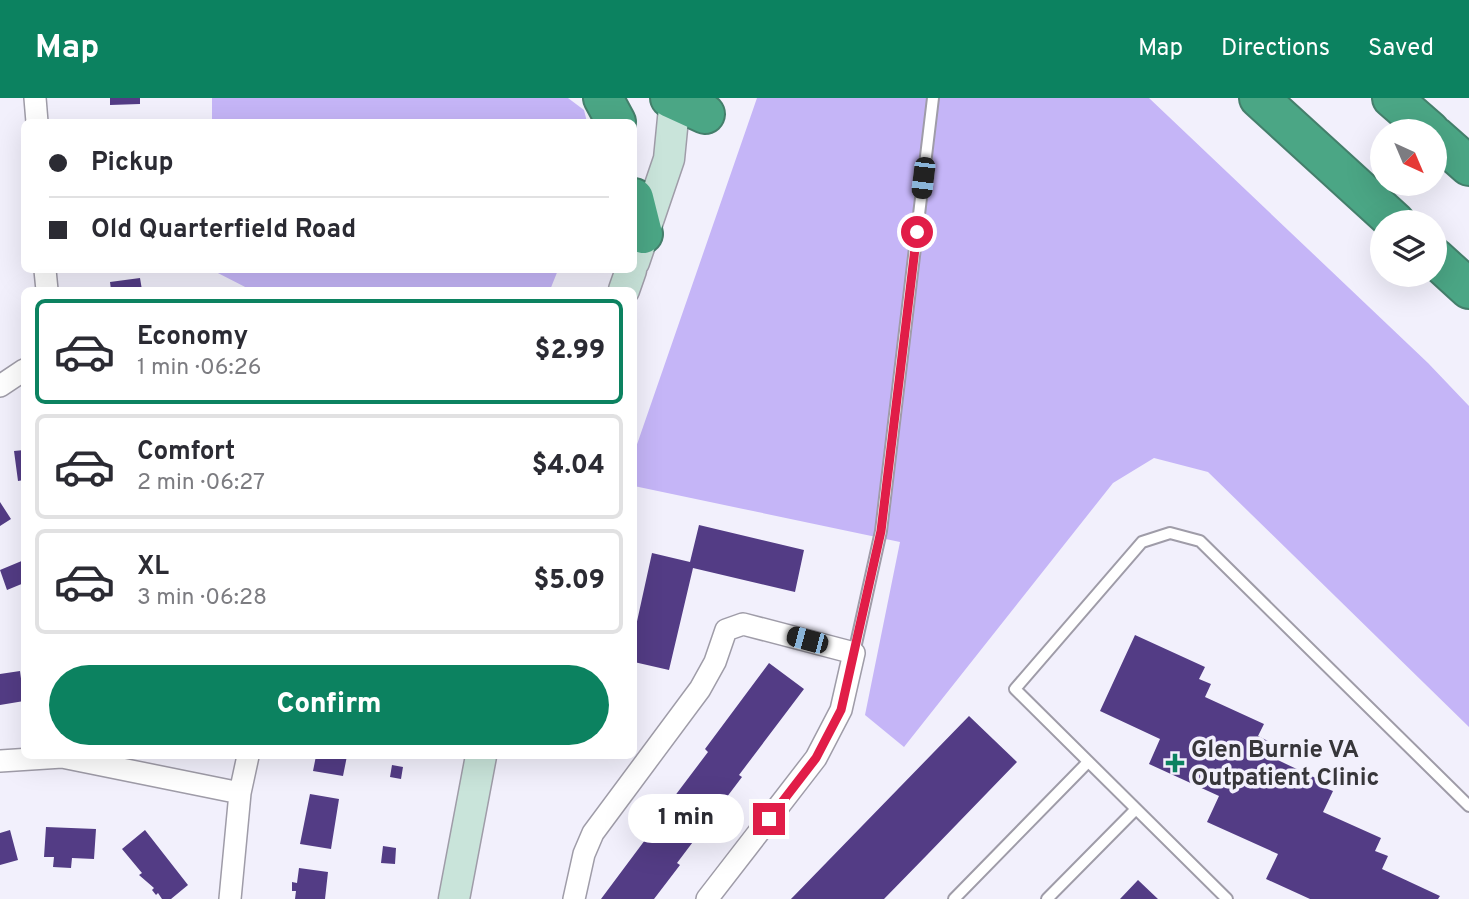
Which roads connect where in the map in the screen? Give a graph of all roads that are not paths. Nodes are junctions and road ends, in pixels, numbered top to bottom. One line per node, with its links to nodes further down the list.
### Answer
1 (35, 98): 7 (street)
2 (603, 98): 8 (highway)
3 (933, 98): 18 (lane)
4 (1259, 98): 12 (highway)
5 (1392, 98): 9 (highway)
6 (687, 102): 13 (main road)
7 (37, 119)
8 (614, 119)
9 (1416, 119)
10 (1447, 147): 11 (highway)
11 (1469, 166)
12 (1382, 210)
13 (637, 252)
14 (1447, 269): 15 (highway)
15 (1469, 289)
16 (21, 372): 17 (street)
17 (0, 386)
18 (854, 653): 30 (street); 31 (street)
19 (31, 759): 23 (street)
20 (72, 759): 25 (street)
21 (247, 759): 25 (street)
22 (480, 759): 29 (main road)
23 (0, 761)
24 (1088, 762): 26 (lane); 27 (lane); 32 (lane)
25 (240, 793): 28 (street)
26 (1469, 806)
27 (1136, 809): 33 (lane); 34 (lane)
28 (230, 899)
29 (454, 899)
30 (574, 899)
31 (707, 899)
32 (954, 899)
33 (1047, 899)
34 (1227, 899)

